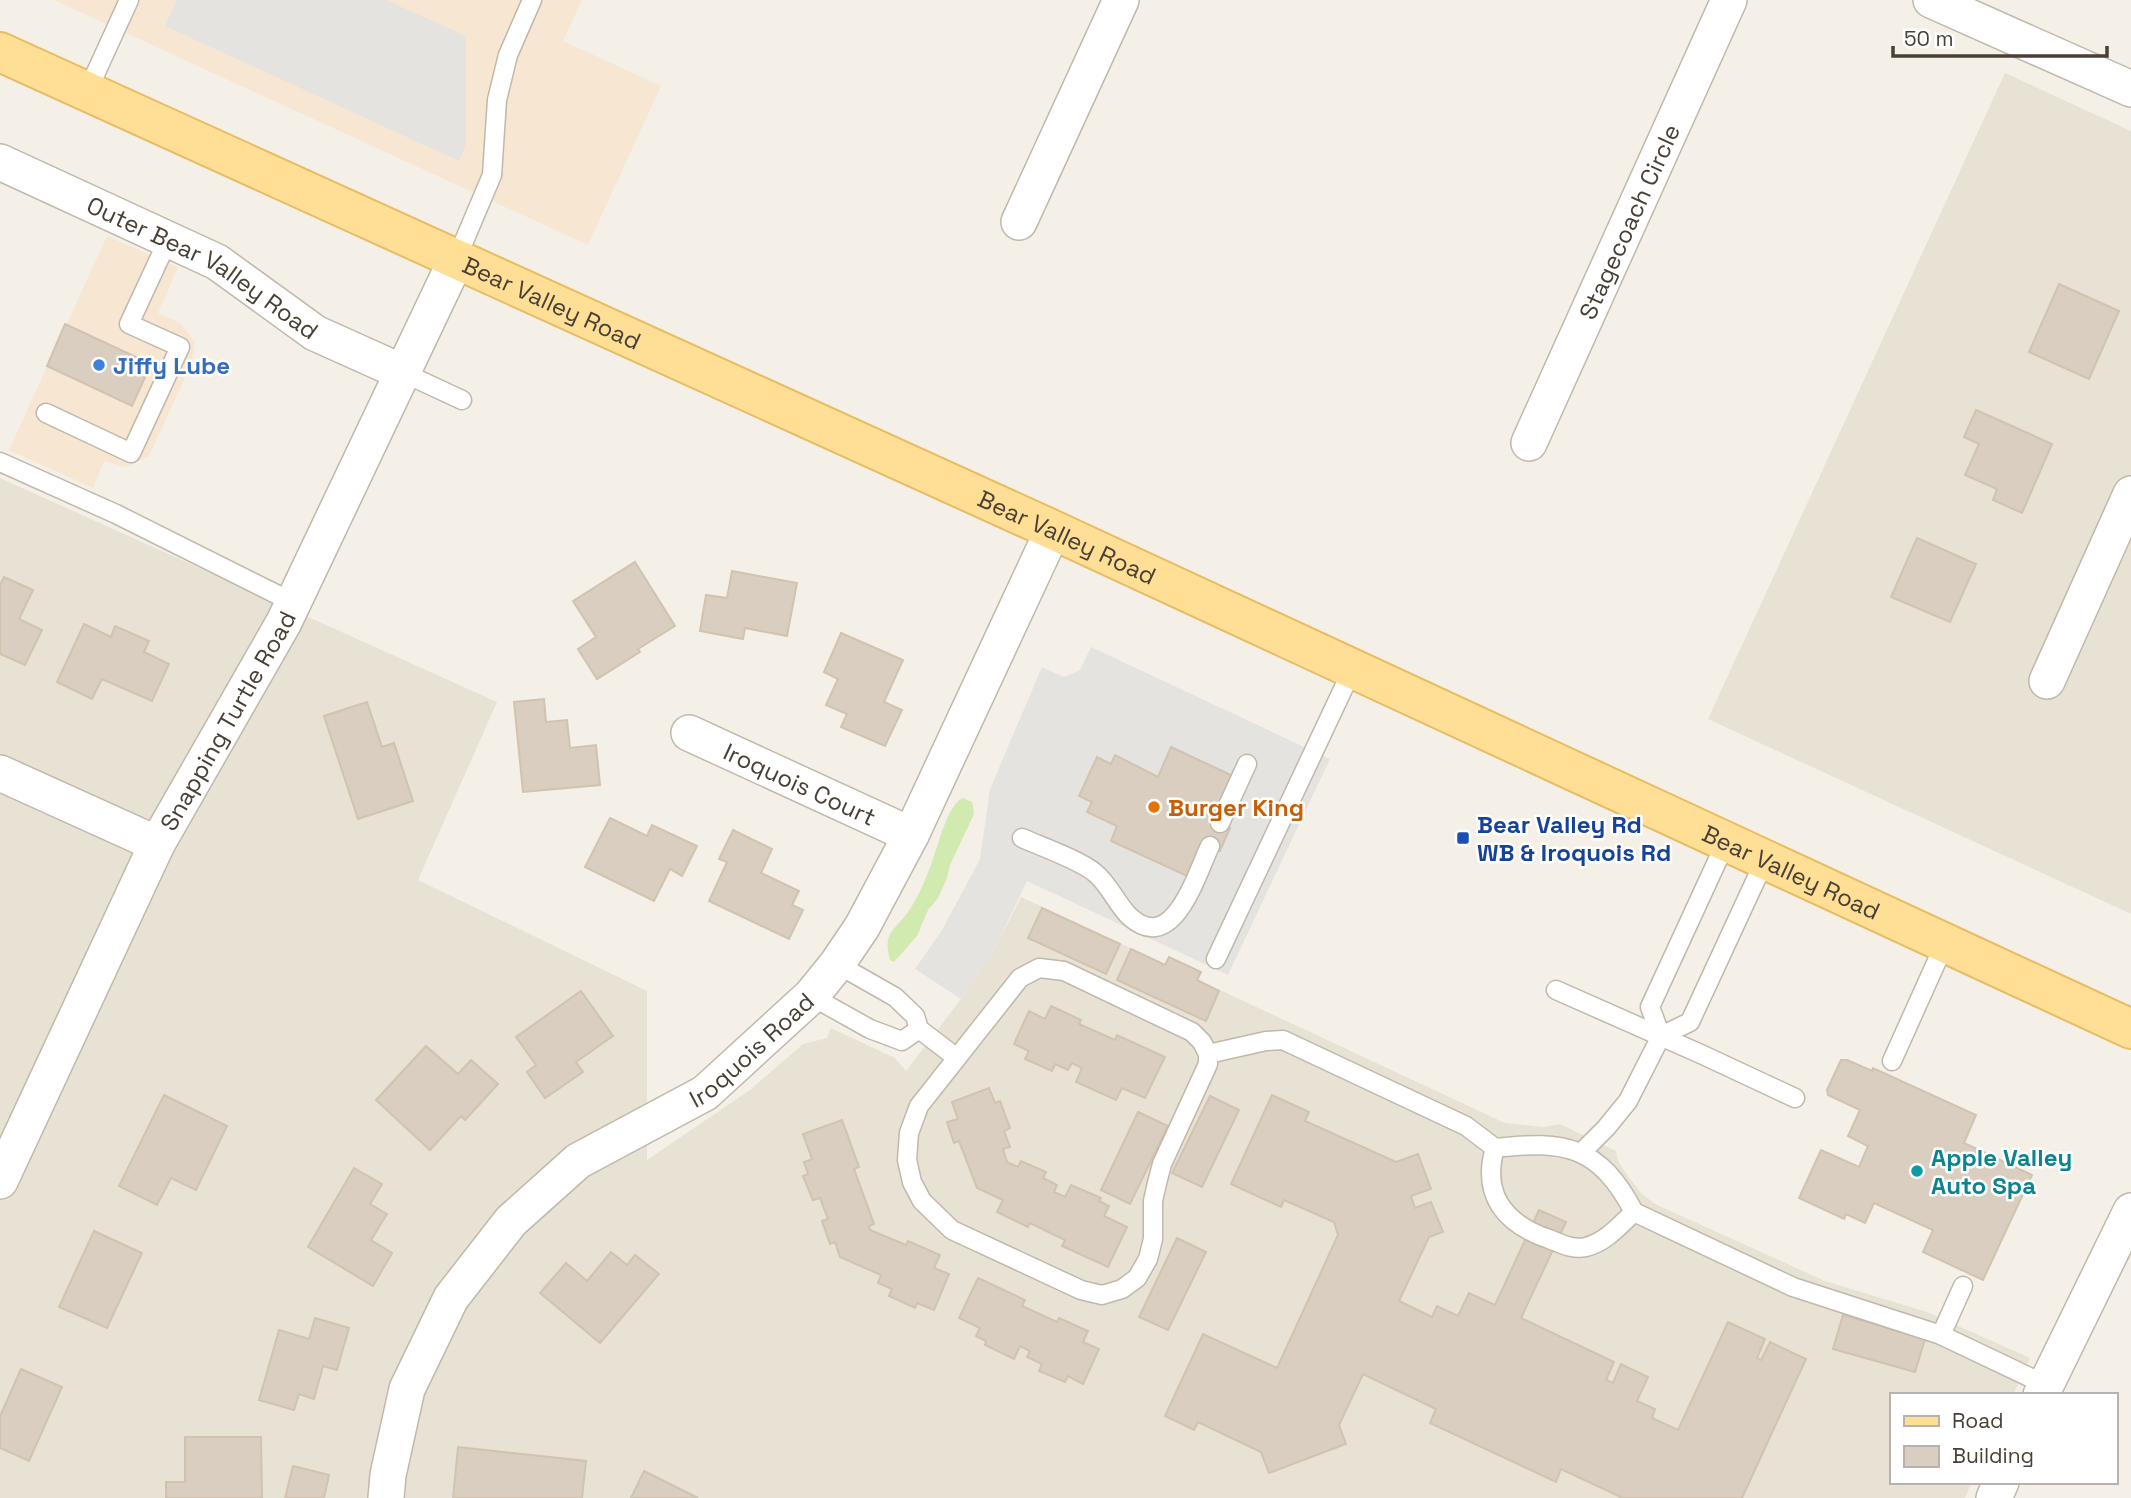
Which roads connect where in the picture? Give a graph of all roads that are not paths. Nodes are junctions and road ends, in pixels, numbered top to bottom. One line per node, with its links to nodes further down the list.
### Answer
1 (129, 0): 8 (lane)
2 (532, 0): 12 (lane)
3 (1121, 0): 10 (street)
4 (1729, 0): 16 (street, Stagecoach Circle)
5 (1931, 0): 7 (street)
6 (0, 52): 8 (main road, Bear Valley Road)
7 (2131, 89)
8 (87, 92): 12 (main road, Bear Valley Road)
9 (0, 162): 11 (street, Outer Bear Valley Road)
10 (1019, 222)
11 (168, 240): 13 (street, Outer Bear Valley Road); 15 (lane)
12 (456, 260): 13 (street, Snapping Turtle Road); 19 (main road, Bear Valley Road)
13 (404, 373): 14 (lane); 20 (street, Snapping Turtle Road)
14 (463, 400)
15 (46, 413)
16 (1529, 443)
17 (0, 462): 20 (lane)
18 (2131, 494): 22 (street)
19 (1053, 530): 21 (main road, Bear Valley Road); 27 (street, Iroquois Road)
20 (294, 604): 30 (street, Snapping Turtle Road)
21 (1353, 668): 29 (main road, Bear Valley Road); 34 (lane)
22 (2047, 681)
23 (689, 733): 27 (street, Iroquois Court)
24 (1248, 764): 26 (lane)
25 (0, 773): 30 (street)
26 (1220, 823)
27 (911, 835): 35 (street, Iroquois Road)
28 (1022, 838): 31 (lane)
29 (1726, 842): 32 (main road, Bear Valley Road); 40 (lane)
30 (157, 844): 47 (street, Snapping Turtle Road)
31 (1210, 846)
32 (1765, 860): 33 (main road, Bear Valley Road); 40 (lane)
33 (1945, 943): 39 (main road, Bear Valley Road); 43 (lane)
34 (1216, 959)
35 (837, 964): 37 (street, Iroquois Road); 38 (lane)
36 (1556, 990): 40 (lane)
37 (811, 996): 38 (lane); 53 (street, Iroquois Road)
38 (919, 1029): 42 (lane)
39 (2131, 1029)
40 (1661, 1036): 44 (lane); 46 (lane)
41 (1208, 1054): 42 (lane); 42 (lane); 45 (lane)
42 (957, 1058)
43 (1892, 1061)
44 (1795, 1098)
45 (1495, 1148): 46 (lane); 49 (lane)
46 (1582, 1152): 49 (lane)
47 (0, 1181)
48 (2131, 1211): 52 (street)
49 (1634, 1212): 51 (lane)
50 (1963, 1286): 51 (lane)
51 (1941, 1335): 52 (lane)
52 (2043, 1390)
53 (386, 1498)

